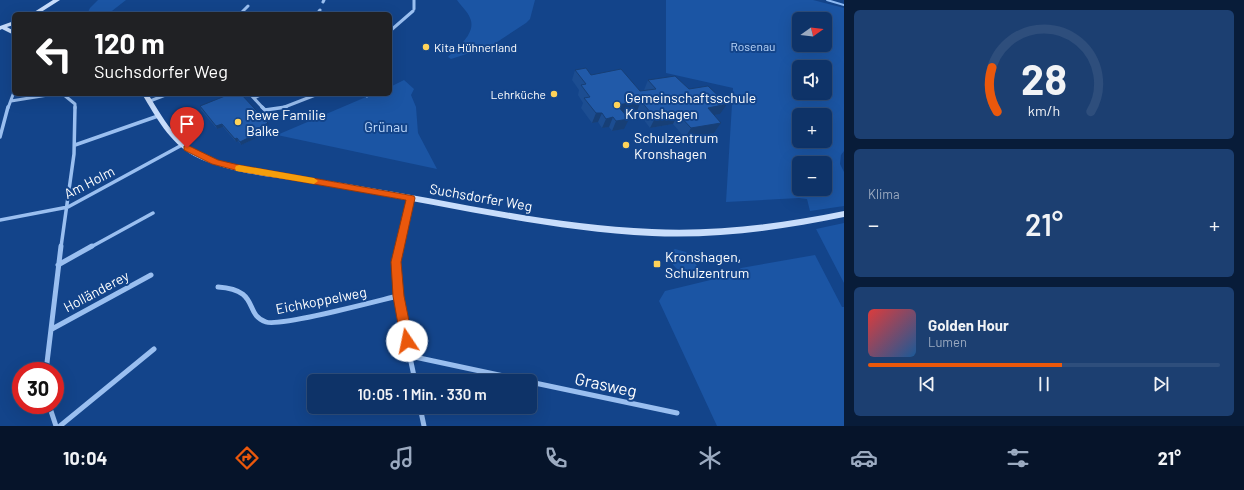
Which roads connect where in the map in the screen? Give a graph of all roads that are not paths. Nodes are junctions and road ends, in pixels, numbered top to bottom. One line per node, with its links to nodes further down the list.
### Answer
1 (57, 0): 4 (street)
2 (414, 0): 8 (street)
3 (248, 6): 5 (street)
4 (37, 12)
5 (242, 12)
6 (12, 24): 7 (street)
7 (1, 27): 9 (street)
8 (392, 29)
9 (12, 32)
10 (13, 96): 18 (street)
11 (42, 96): 18 (street, Holländerey)
12 (65, 96): 24 (street, Holländerey)
13 (146, 96): 19 (street, Suchsdorfer Weg)
14 (163, 96): 19 (street)
15 (258, 96): 17 (street)
16 (314, 96): 17 (street)
17 (254, 98)
18 (11, 101): 21 (street)
19 (150, 101): 20 (street, Suchsdorfer Weg)
20 (158, 116): 23 (street, Suchsdorfer Weg); 24 (street)
21 (2, 123): 22 (street)
22 (0, 137)
23 (182, 144): 25 (street, Suchsdorfer Weg); 26 (street, Am Holm)
24 (75, 145): 26 (street, Holländerey)
25 (411, 198): 28 (street, Suchsdorfer Weg); 33 (street)
26 (68, 207): 29 (street, Am Holm); 30 (street, Holländerey)
27 (153, 213): 30 (street)
28 (844, 214)
29 (0, 220)
30 (58, 265): 34 (street, Holländerey)
31 (151, 275): 34 (street, Holländerey)
32 (218, 287): 33 (street, Eichkoppelweg)
33 (398, 296): 36 (street)
34 (52, 329): 37 (street, Holländerey)
35 (154, 349): 45 (street)
36 (410, 356): 38 (street); 39 (street)
37 (47, 362)
38 (414, 374)
39 (494, 374)
40 (537, 383): 41 (street, Grasweg)
41 (677, 413)
42 (52, 414): 44 (street)
43 (421, 414): 46 (street)
44 (56, 426)
45 (60, 426)
46 (424, 426)

